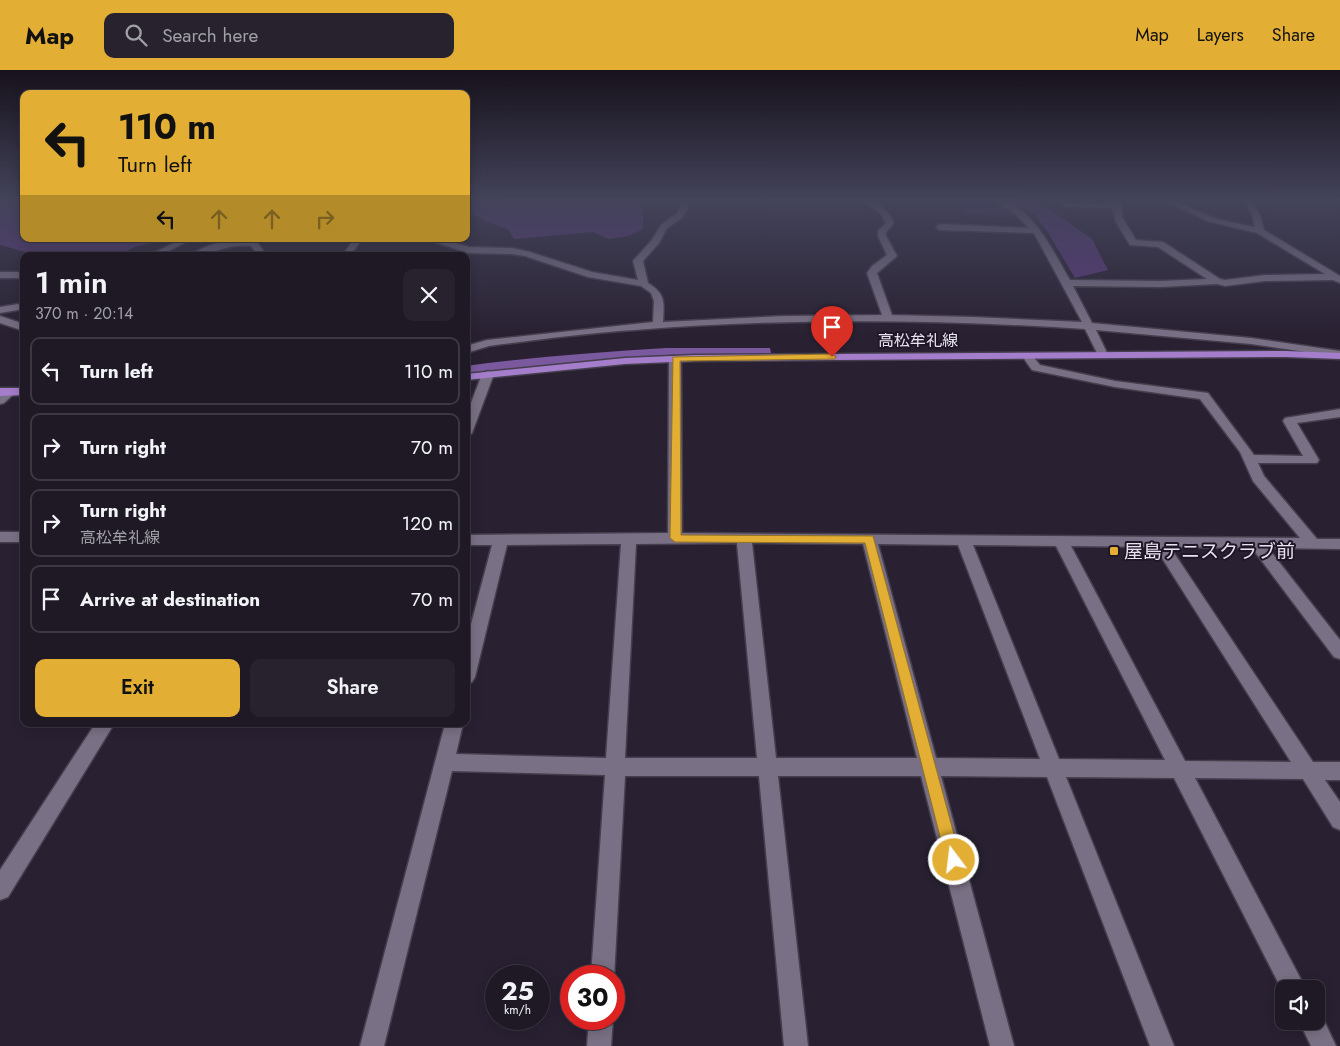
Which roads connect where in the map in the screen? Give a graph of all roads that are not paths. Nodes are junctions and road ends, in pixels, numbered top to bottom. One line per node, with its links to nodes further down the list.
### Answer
1 (176, 245): 9 (street)
2 (222, 245): 10 (street)
3 (451, 245): 16 (street)
4 (653, 245): 16 (street)
5 (886, 245): 19 (street)
6 (1044, 245): 15 (street)
7 (1161, 245): 14 (street)
8 (1284, 245): 13 (street)
9 (160, 252)
10 (204, 252)
11 (20, 275): 12 (street)
12 (0, 276)
13 (1337, 279): 14 (street)
14 (1218, 281): 15 (street)
15 (1067, 283): 23 (street)
16 (644, 284): 21 (street)
17 (20, 307): 18 (street)
18 (0, 310)
19 (888, 318): 21 (street); 23 (street)
20 (0, 319): 22 (street)
21 (658, 325): 24 (street)
22 (20, 326)
23 (1090, 326): 25 (street); 26 (street)
24 (470, 349)
25 (1103, 355): 26 (main road, 高松牟礼線); 27 (main road, 高松牟礼線)
26 (1340, 355)
27 (1027, 356): 28 (main road, 高松牟礼線); 36 (street)
28 (676, 358): 29 (main road, 高松牟礼線); 39 (street)
29 (488, 374): 30 (main road, 高松牟礼線); 35 (street)
30 (470, 376)
31 (20, 391): 32 (main road)
32 (5, 392): 33 (street)
33 (0, 400)
34 (1340, 413): 36 (street)
35 (470, 422)
36 (1250, 459): 49 (street)
37 (0, 537): 38 (street)
38 (20, 537)
39 (675, 538): 40 (street); 41 (street)
40 (744, 538): 42 (street); 58 (street)
41 (629, 539): 44 (street); 56 (street)
42 (869, 539): 45 (street); 57 (street)
43 (470, 540): 44 (street)
44 (501, 540): 52 (street)
45 (963, 540): 46 (street); 59 (street)
46 (1061, 541): 47 (street); 60 (street)
47 (1159, 542): 48 (street); 61 (street)
48 (1255, 542): 49 (street); 51 (street)
49 (1314, 544): 50 (street)
50 (1340, 544)
51 (1340, 652)
52 (470, 661)
53 (103, 727): 64 (street)
54 (453, 727): 55 (street)
55 (444, 762): 56 (street); 69 (street)
56 (616, 767): 58 (street); 65 (street)
57 (929, 767): 58 (street); 59 (street); 72 (street)
58 (767, 768): 71 (street)
59 (1053, 768): 60 (street); 73 (street)
60 (1180, 770): 61 (street); 66 (street)
61 (1308, 771): 62 (street); 63 (street)
62 (1340, 771)
63 (1340, 820)
64 (0, 889)
65 (604, 965)
66 (1289, 980)
67 (600, 1030): 70 (street)
68 (1316, 1030): 74 (street)
69 (372, 1046)
70 (599, 1046)
71 (796, 1046)
72 (1002, 1046)
73 (1162, 1046)
74 (1324, 1046)

